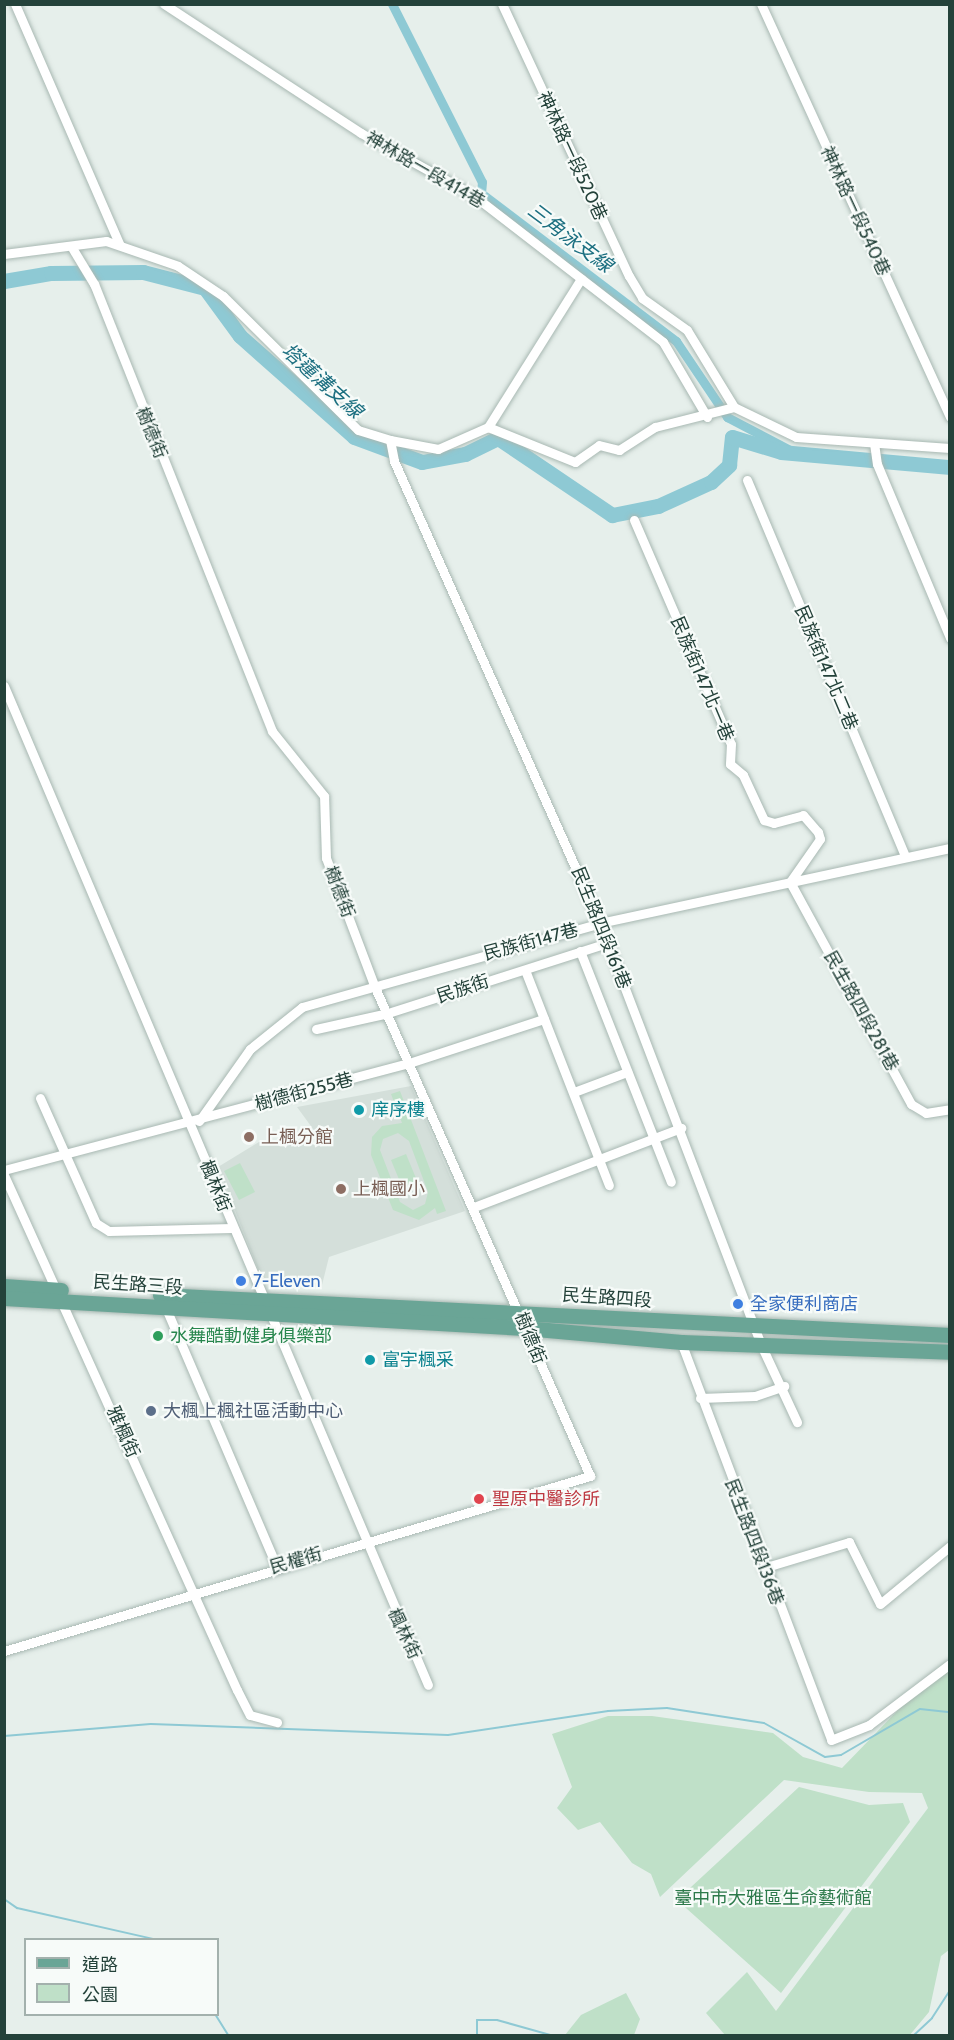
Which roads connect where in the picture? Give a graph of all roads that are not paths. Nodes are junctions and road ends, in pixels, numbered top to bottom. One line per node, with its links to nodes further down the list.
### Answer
1 (15, 4): 5 (street)
2 (164, 4): 8 (street, 神林路一段414巷)
3 (502, 4): 9 (street, 神林路一段520巷)
4 (761, 4): 11 (street, 神林路一段540巷)
5 (120, 245): 6 (street); 13 (street)
6 (70, 246): 7 (street); 27 (street, 樹德街)
7 (4, 254)
8 (581, 279): 10 (street, 神林路一段414巷); 12 (street)
9 (734, 407): 10 (street); 14 (street)
10 (707, 417): 12 (street)
11 (950, 417)
12 (488, 427): 13 (street)
13 (390, 440): 23 (street, 民生路四段161巷)
14 (874, 443): 15 (street); 18 (street)
15 (950, 448)
16 (747, 480): 21 (street, 民族街147北二巷)
17 (634, 520): 22 (street, 民族街147北一巷)
18 (950, 638)
19 (4, 686): 36 (street, 楓林街)
20 (950, 848): 21 (street, 民族街147巷)
21 (905, 856): 22 (street, 民族街147巷)
22 (790, 882): 23 (street, 民族街147巷); 35 (street, 民生路四段281巷)
23 (600, 924): 24 (street, 民生路四段161巷); 27 (street, 民族街147巷)
24 (608, 943): 25 (street, 民族街); 37 (street, 民生路四段161巷)
25 (580, 951): 26 (street, 民族街); 32 (street)
26 (525, 970): 28 (street, 民族街); 29 (street)
27 (374, 985): 28 (street, 樹德街); 36 (street, 民族街147巷)
28 (388, 1013): 30 (street, 民族街); 31 (street, 樹德街)
29 (544, 1019): 31 (street, 樹德街255巷); 33 (street)
30 (316, 1029)
31 (410, 1062): 36 (street, 樹德街255巷); 44 (street, 樹德街)
32 (627, 1072): 33 (street); 38 (street)
33 (574, 1092): 40 (street)
34 (40, 1098): 39 (street)
35 (950, 1109)
36 (194, 1121): 39 (street); 45 (street, 楓林街)
37 (681, 1128): 38 (street); 53 (street, 民生路四段161巷)
38 (652, 1138): 40 (street); 42 (street)
39 (66, 1155): 41 (street); 45 (street)
40 (599, 1161): 43 (street); 44 (street)
41 (4, 1173): 47 (street, 雅楓街)
42 (671, 1182)
43 (609, 1185)
44 (474, 1207): 51 (street, 樹德街)
45 (232, 1228): 50 (street, 楓林街)
46 (4, 1286): 47 (main road, 民生路三段)
47 (61, 1295): 48 (main road, 民生路三段); 49 (main road, 民生路三段); 50 (main road, 民生路三段); 66 (street, 雅楓街)
48 (4, 1298)
49 (165, 1306): 50 (main road, 民生路三段); 64 (street)
50 (266, 1307): 51 (main road, 民生路四段); 52 (main road, 民生路四段); 62 (street, 楓林街)
51 (519, 1311): 52 (street, 樹德街); 53 (main road, 民生路四段)
52 (525, 1328): 55 (main road, 民生路四段); 61 (street, 樹德街)
53 (759, 1329): 54 (main road, 民生路四段); 56 (street, 民生路四段161巷)
54 (950, 1335)
55 (681, 1342): 56 (main road, 民生路四段); 59 (street, 民生路四段136巷)
56 (762, 1347): 57 (main road, 民生路四段); 58 (street, 民生路四段161巷)
57 (950, 1352)
58 (784, 1386): 59 (street); 60 (street, 民生路四段161巷)
59 (700, 1398): 65 (street, 民生路四段136巷)
60 (797, 1422)
61 (590, 1476): 62 (street, 民權街)
62 (363, 1542): 64 (street, 民權街); 69 (street, 楓林街)
63 (950, 1546): 65 (street)
64 (277, 1567): 66 (street, 民權街)
65 (763, 1568): 68 (street, 民生路四段136巷)
66 (194, 1592): 67 (street, 民權街); 70 (street, 雅楓街)
67 (4, 1651)
68 (950, 1664)
69 (428, 1684)
70 (277, 1722)

